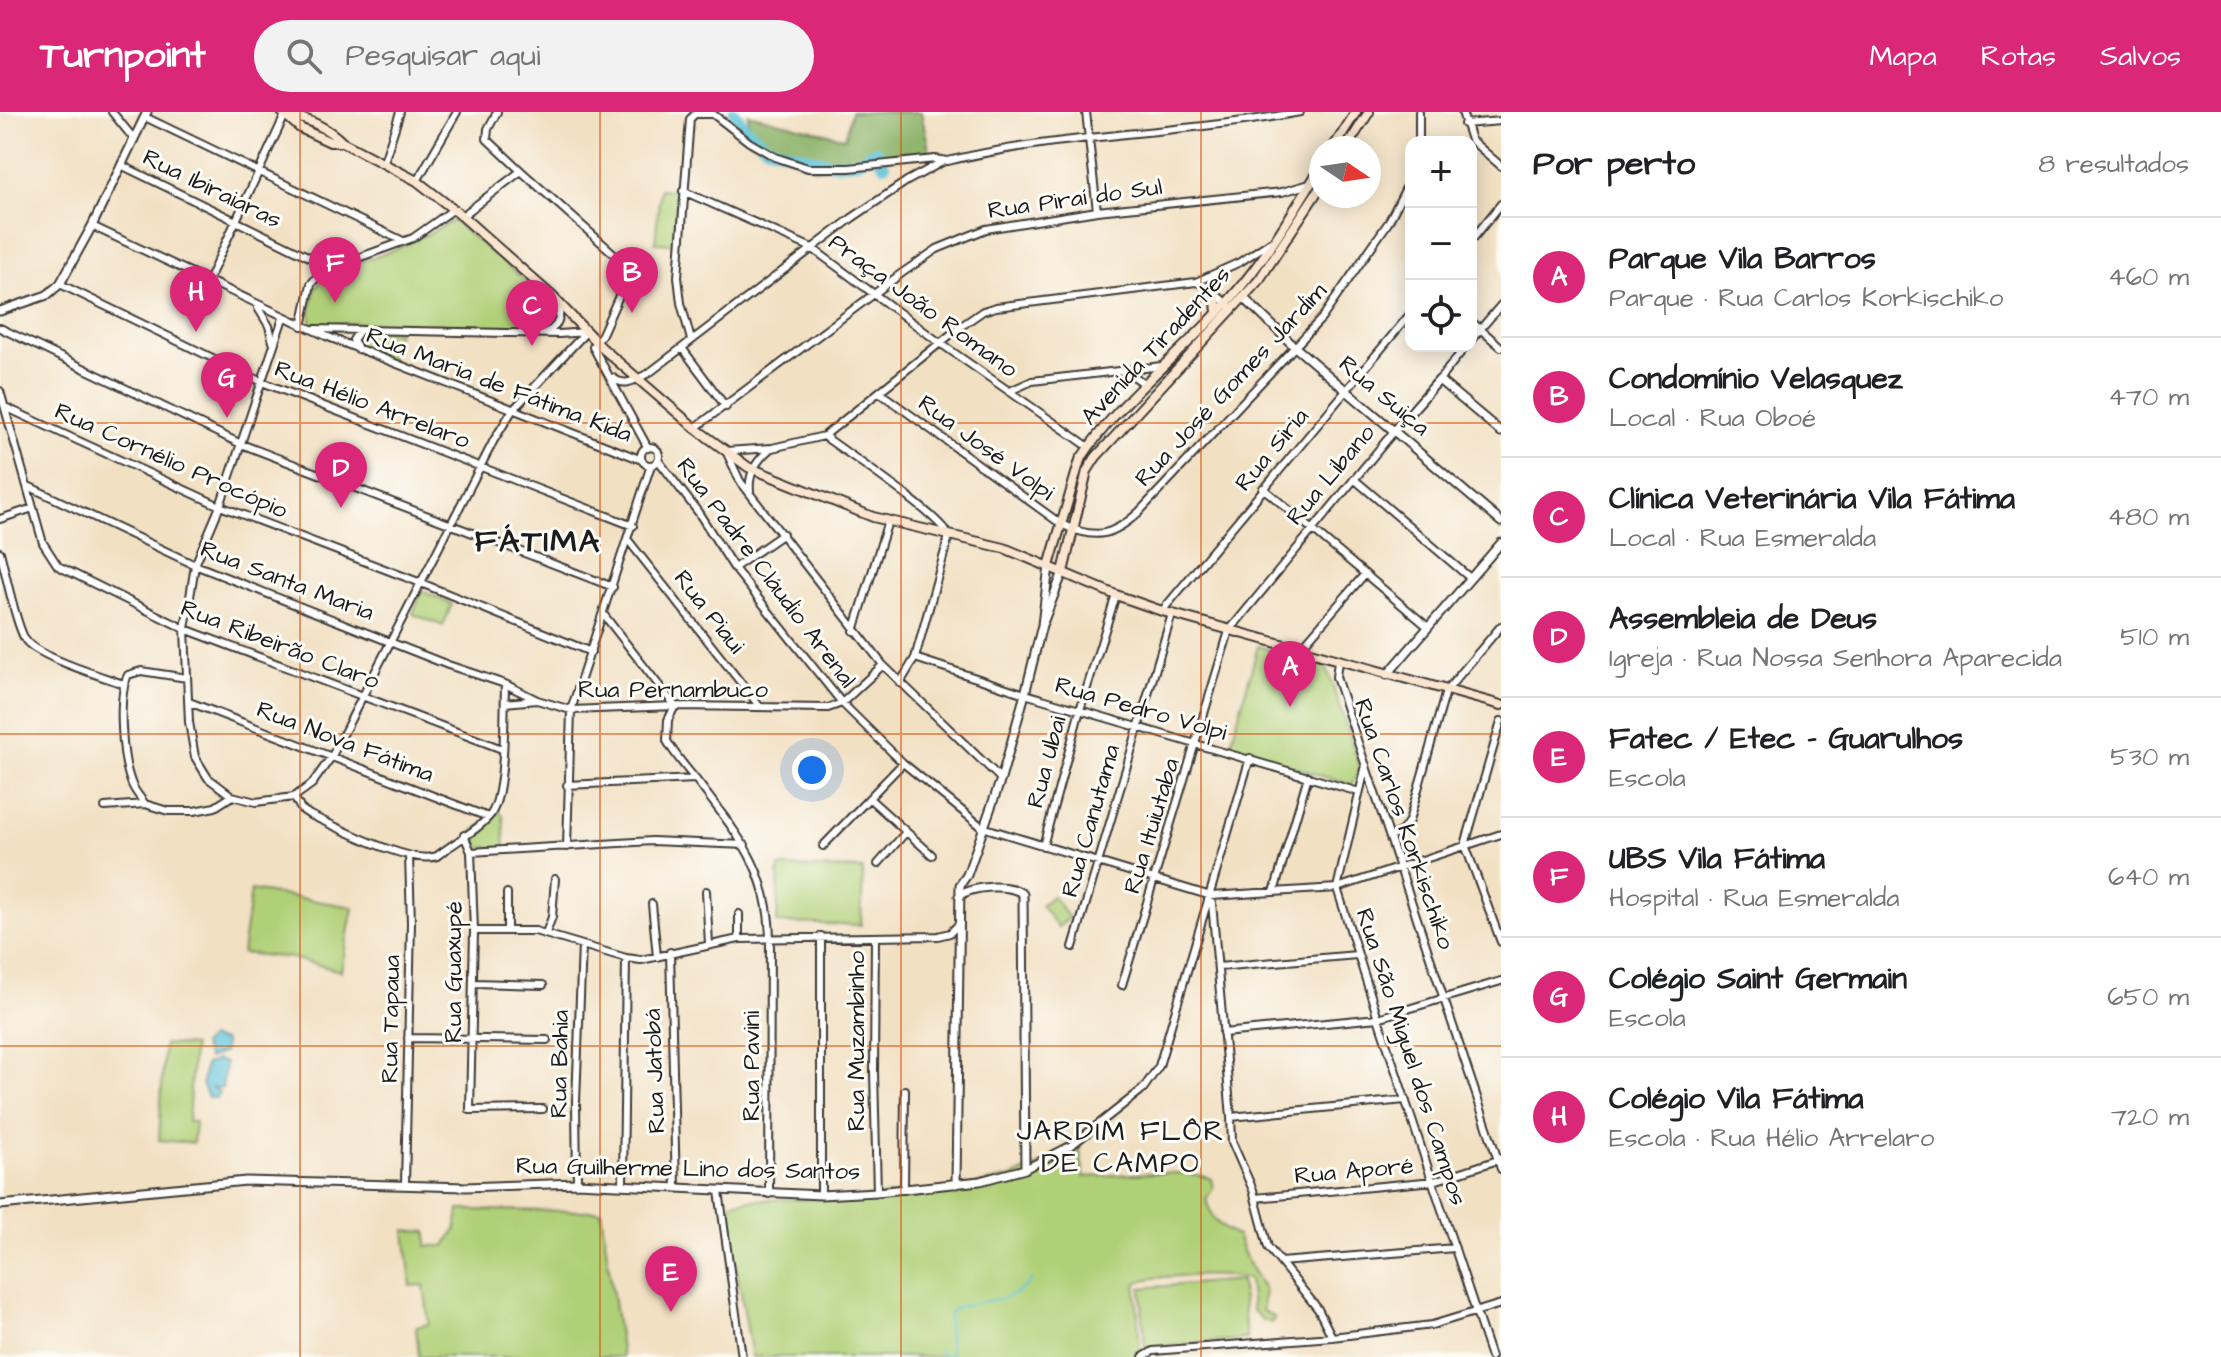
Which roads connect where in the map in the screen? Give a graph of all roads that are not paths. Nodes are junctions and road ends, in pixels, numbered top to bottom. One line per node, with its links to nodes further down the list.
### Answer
1 (112, 112): 21 (street)
2 (400, 112): 23 (street)
3 (457, 112): 28 (street)
4 (497, 112): 26 (street)
5 (1086, 112): 20 (street)
6 (1300, 112): 20 (street)
7 (1345, 112): 16 (street)
8 (1356, 112): 16 (main road)
9 (1369, 112): 18 (main road)
10 (1419, 112): 19 (street)
11 (1462, 112): 15 (street)
12 (285, 114): 23 (main road); 27 (street)
13 (146, 115): 21 (street); 27 (street)
14 (1501, 121): 15 (street)
15 (1464, 124): 25 (street)
16 (1348, 125): 17 (main road)
17 (1341, 136)
18 (1354, 136)
19 (1419, 136)
20 (1089, 137): 22 (street); 38 (street)
21 (134, 139): 24 (street)
22 (944, 161): 32 (street); 45 (street)
23 (384, 162): 28 (main road)
24 (121, 165): 40 (street, Rua Ibiraiaras); 41 (street)
25 (1501, 166)
26 (521, 171): 39 (street); 72 (street)
27 (259, 173): 40 (street); 43 (street)
28 (417, 181): 37 (main road)
29 (1309, 184): 33 (street, Rua Piraí do Sul)
30 (1309, 186): 34 (main road, Avenida Tiradentes)
31 (1405, 190): 75 (street, Rua José Gomes Jardim)
32 (683, 191): 45 (street, Praça João Romano); 71 (street)
33 (1282, 192): 34 (street); 38 (street, Rua Piraí do Sul)
34 (1298, 204): 44 (main road, Avenida Tiradentes)
35 (1309, 204): 52 (main road, Avenida Tiradentes)
36 (1501, 204): 42 (street)
37 (454, 209): 39 (main road); 43 (street)
38 (1097, 211): 51 (street, Rua Piraí do Sul)
39 (462, 216): 53 (main road)
40 (236, 222): 46 (street, Rua Ibiraiaras); 47 (street)
41 (92, 226): 47 (street, Rua Maria de Fátima Kida); 49 (street)
42 (1477, 234)
43 (403, 241): 46 (street)
44 (1272, 241): 48 (street); 54 (main road, Avenida Tiradentes)
45 (812, 248): 51 (street, Praça João Romano); 71 (street)
46 (330, 267): 63 (street)
47 (208, 281): 55 (street, Rua Maria de Fátima Kida)
48 (1196, 282): 50 (street); 73 (street)
49 (60, 284): 58 (street); 86 (street, Rua Hélio Arrelaro)
50 (1215, 293): 54 (street); 59 (main road)
51 (873, 294): 73 (street, Praça João Romano); 93 (street, Rua Piraí do Sul)
52 (1244, 298): 57 (main road, Avenida Tiradentes); 75 (street, Rua Suiça)
53 (558, 302): 67 (main road); 68 (street)
54 (1225, 302): 57 (street); 59 (main road, Avenida Tiradentes)
55 (256, 305): 60 (street, Rua Maria de Fátima Kida); 74 (street)
56 (1501, 305): 65 (street)
57 (1233, 310): 123 (main road, Avenida Tiradentes)
58 (0, 311)
59 (1217, 312): 81 (main road, Avenida Tiradentes)
60 (283, 318): 63 (street, Rua Maria de Fátima Kida); 74 (street)
61 (1405, 320): 88 (street, Rua Siria)
62 (1477, 326): 65 (street)
63 (305, 327): 66 (street); 78 (street, Rua Maria de Fátima Kida)
64 (0, 328): 99 (street)
65 (1480, 329): 69 (street); 76 (street)
66 (360, 330): 68 (street); 78 (street)
67 (586, 332): 70 (street); 72 (main road); 80 (street)
68 (543, 333): 70 (street)
69 (1477, 333)
70 (559, 334): 80 (street)
71 (691, 340): 77 (street)
72 (595, 341): 83 (street, Rua Padre Cláudio Arenal); 84 (main road)
73 (940, 343): 90 (street, Praça João Romano); 91 (street)
74 (273, 344): 86 (street)
75 (1295, 347): 88 (street, Rua Suiça); 123 (street, Rua José Gomes Jardim)
76 (1501, 347)
77 (682, 348): 84 (street); 93 (street)
78 (358, 349): 94 (street, Rua Maria de Fátima Kida)
79 (1461, 352): 85 (street, Rua Libano)
80 (563, 354): 94 (street)
81 (1162, 366): 82 (street); 87 (main road, Avenida Tiradentes)
82 (1123, 369): 87 (street); 90 (street)
83 (608, 375): 84 (street); 101 (street, Rua Padre Cláudio Arenal)
84 (639, 378): 95 (main road)
85 (1439, 380): 96 (street, Rua Libano); 97 (street)
86 (262, 382): 99 (street); 106 (street, Rua Hélio Arrelaro)
87 (1145, 384): 100 (main road, Avenida Tiradentes)
88 (1346, 390): 96 (street, Rua Suiça); 110 (street, Rua Siria)
89 (0, 391): 92 (street)
90 (1010, 391): 100 (street, Praça João Romano)
91 (879, 392): 98 (street); 118 (street, Rua José Volpi)
92 (5, 407): 109 (street); 112 (street, Rua Cornélio Procópio)
93 (726, 407): 95 (street, Rua Piraí do Sul)
94 (512, 411): 104 (street, Rua Maria de Fátima Kida); 106 (street)
95 (695, 428): 103 (main road)
96 (1395, 430): 108 (street, Rua Libano); 117 (street, Rua Suiça)
97 (1501, 432)
98 (824, 436): 102 (street); 114 (street)
99 (241, 444): 112 (street); 119 (street)
100 (1089, 447): 118 (main road, Avenida Tiradentes)
101 (648, 448): 104 (street); 105 (street)
102 (772, 448): 103 (street); 107 (street)
103 (726, 451): 107 (main road); 111 (street)
104 (642, 460): 105 (street)
105 (655, 463): 120 (street); 131 (street, Rua Padre Cláudio Arenal)
106 (480, 467): 119 (street); 120 (street, Rua Hélio Arrelaro)
107 (754, 470): 111 (street); 116 (main road)
108 (1354, 479): 122 (street, Rua Libano); 134 (street)
109 (27, 486): 113 (street); 129 (street, Rua Santa Maria)
110 (1263, 488): 122 (street); 138 (street, Rua Siria)
111 (751, 495): 124 (street)
112 (220, 506): 129 (street); 135 (street, Rua Cornélio Procópio)
113 (33, 508): 115 (street); 144 (street, Rua Ribeirão Claro)
114 (921, 508): 121 (street); 125 (street)
115 (0, 519)
116 (888, 521): 121 (main road); 145 (street)
117 (1501, 522)
118 (1061, 524): 123 (street, Rua José Volpi); 130 (main road, Avenida Tiradentes)
119 (451, 525): 135 (street); 136 (street)
120 (633, 526): 126 (street)
121 (916, 528): 125 (main road)
122 (1311, 529): 133 (street); 146 (street, Rua Libano)
123 (1073, 530): 132 (main road, Avenida Tiradentes)
124 (783, 534): 131 (street); 145 (street)
125 (949, 536): 130 (main road); 150 (street)
126 (628, 540): 136 (street); 167 (street, Rua Piaui)
127 (1501, 543): 134 (street)
128 (0, 552): 156 (street)
129 (195, 565): 144 (street); 147 (street, Rua Santa Maria)
130 (1049, 566): 132 (main road); 141 (street)
131 (734, 568): 164 (street, Rua Padre Cláudio Arenal)
132 (1063, 572): 137 (main road); 141 (street)
133 (1364, 575): 143 (street); 148 (street)
134 (1470, 578): 143 (street)
135 (421, 583): 147 (street); 149 (street, Rua Cornélio Procópio)
136 (613, 587): 140 (street)
137 (1116, 595): 138 (main road); 169 (street, Rua Ubai)
138 (1162, 611): 139 (main road)
139 (1172, 614): 146 (main road); 171 (street, Rua Canutama)
140 (604, 615): 149 (street); 166 (street)
141 (1042, 625): 159 (street)
142 (1501, 626): 158 (street)
143 (1428, 627): 153 (street)
144 (185, 629): 154 (street); 160 (street, Rua Ribeirão Claro)
145 (854, 631): 152 (street)
146 (1229, 631): 148 (main road); 172 (street, Rua Ituiutaba)
147 (391, 641): 157 (street, Rua Santa Maria); 160 (street)
148 (1299, 650): 151 (main road)
149 (591, 652): 168 (street)
150 (915, 658): 155 (street); 159 (street, Rua Pedro Volpi)
151 (1338, 661): 153 (main road); 177 (street, Rua Carlos Korkischiko)
152 (883, 665): 155 (street); 164 (street)
153 (1387, 675): 158 (main road)
154 (187, 678): 156 (street); 162 (street)
155 (900, 683): 180 (street)
156 (123, 684): 186 (street)
157 (505, 684): 161 (street, Rua Santa Maria); 163 (street)
158 (1446, 691): 165 (main road); 193 (street)
159 (1025, 694): 169 (street, Rua Pedro Volpi); 180 (street)
160 (362, 697): 173 (street, Rua Ribeirão Claro); 174 (street)
161 (537, 700): 163 (street, Rua Pernambuco); 168 (street, Rua Pernambuco)
162 (189, 702): 174 (street, Rua Nova Fátima); 183 (street)
163 (505, 703): 173 (street)
164 (842, 703): 167 (street, Rua Pernambuco); 176 (street, Rua Padre Cláudio Arenal)
165 (1501, 705)
166 (675, 706): 167 (street, Rua Pernambuco); 168 (street, Rua Pernambuco); 179 (street, Rua Pavini)
167 (760, 707)
168 (571, 710): 181 (street)
169 (1080, 710): 171 (street, Rua Pedro Volpi); 197 (street, Rua Ubai)
170 (1501, 721): 195 (street)
171 (1138, 726): 172 (street, Rua Pedro Volpi); 202 (street, Rua Canutama)
172 (1195, 743): 175 (street, Rua Pedro Volpi); 207 (street, Rua Ituiutaba)
173 (502, 749): 188 (street)
174 (332, 756): 184 (street); 188 (street, Rua Nova Fátima)
175 (1250, 758): 178 (street, Rua Pedro Volpi); 214 (street, Rua Guilherme Lino dos Santos)
176 (903, 763): 185 (street); 189 (street, Rua Padre Cláudio Arenal)
177 (1366, 765): 182 (street, Rua São Miguel dos Campos); 193 (street, Rua Carlos Korkischiko)
178 (1308, 776): 182 (street, Rua Pedro Volpi); 211 (street)
179 (695, 779): 181 (street); 194 (street, Rua Pavini)
180 (1001, 779): 189 (street)
181 (567, 785): 198 (street)
182 (1359, 792): 209 (street, Rua São Miguel dos Campos)
183 (232, 796): 184 (street); 186 (street)
184 (294, 797): 201 (street)
185 (870, 799): 190 (street); 196 (street)
186 (145, 804): 187 (street)
187 (105, 807)
188 (488, 817): 192 (street)
189 (982, 827): 197 (street, Rua Padre Cláudio Arenal); 205 (street)
190 (906, 832): 200 (street); 203 (street)
191 (1501, 834): 195 (street, Rua Padre Cláudio Arenal)
192 (464, 835): 199 (street, Rua Guaxupé); 201 (street)
193 (1390, 837): 204 (street, Rua Carlos Korkischiko)
194 (745, 845): 198 (street); 225 (street, Rua Pavini)
195 (1465, 845): 204 (street, Rua Padre Cláudio Arenal); 217 (street)
196 (823, 846)
197 (1043, 846): 202 (street, Rua Padre Cláudio Arenal)
198 (567, 847): 199 (street)
199 (471, 852): 220 (street, Rua Guaxupé)
200 (932, 855)
201 (409, 856): 247 (street, Rua Tapaua)
202 (1097, 863): 207 (street, Rua Padre Cláudio Arenal); 232 (street, Rua Canutama)
203 (878, 864)
204 (1400, 868): 209 (street, Rua Padre Cláudio Arenal); 244 (street, Rua Carlos Korkischiko)
205 (967, 875): 208 (street); 213 (street)
206 (555, 879): 222 (street)
207 (1153, 881): 214 (street, Rua Padre Cláudio Arenal); 243 (street, Rua Ituiutaba)
208 (985, 888): 213 (street); 255 (street)
209 (1337, 888): 211 (street, Rua Padre Cláudio Arenal); 236 (street, Rua São Miguel dos Campos)
210 (706, 891): 229 (street)
211 (1274, 892): 214 (street, Rua Padre Cláudio Arenal)
212 (507, 893): 221 (street)
213 (959, 896): 219 (street)
214 (1211, 896): 230 (street, Rua Guilherme Lino dos Santos); 233 (street)
215 (652, 904): 237 (street)
216 (1501, 908): 217 (street)
217 (1490, 911): 228 (street)
218 (739, 914): 227 (street)
219 (959, 924): 224 (street); 234 (street)
220 (474, 931): 221 (street); 241 (street, Rua Guaxupé)
221 (507, 931): 222 (street)
222 (546, 933): 231 (street)
223 (821, 936): 225 (street); 226 (street); 267 (street)
224 (938, 936): 226 (street); 234 (street)
225 (770, 937): 227 (street); 266 (street, Rua Pavini)
226 (875, 937): 265 (street, Rua Muzambinho)
227 (739, 939): 229 (street)
228 (1501, 942)
229 (709, 944): 235 (street)
230 (1196, 944): 233 (street); 255 (street, Rua Guilherme Lino dos Santos)
231 (582, 945): 238 (street); 258 (street, Rua Bahia)
232 (1073, 947)
233 (1215, 947): 239 (street)
234 (959, 948): 261 (street)
235 (670, 952): 237 (street); 262 (street, Rua Jatobá)
236 (1357, 955): 239 (street); 245 (street, Rua São Miguel dos Campos)
237 (657, 957): 238 (street)
238 (626, 958): 260 (street)
239 (1218, 967): 246 (street)
240 (1501, 981): 244 (street)
241 (474, 983): 242 (street); 248 (street, Rua Guaxupé)
242 (543, 985)
243 (1122, 985)
244 (1443, 998): 245 (street); 254 (street, Rua Carlos Korkischiko)
245 (1378, 1018): 246 (street); 251 (street, Rua São Miguel dos Campos)
246 (1223, 1033): 253 (street)
247 (408, 1038): 248 (street); 259 (street, Rua Tapaua)
248 (472, 1040): 249 (street); 252 (street, Rua Guaxupé)
249 (547, 1040)
250 (905, 1090): 263 (street)
251 (1405, 1100): 253 (street); 257 (street, Rua São Miguel dos Campos)
252 (543, 1109)
253 (1231, 1117): 268 (street)
254 (1499, 1159): 256 (street, Rua Carlos Korkischiko); 257 (street, Rua Aporé)
255 (1025, 1169): 261 (street, Rua Guilherme Lino dos Santos)
256 (1501, 1169)
257 (1434, 1181): 268 (street, Rua Aporé); 270 (street, Rua São Miguel dos Campos)
258 (577, 1183): 259 (street, Rua Guilherme Lino dos Santos); 260 (street, Rua Guilherme Lino dos Santos)
259 (405, 1184): 269 (street, Rua Guilherme Lino dos Santos)
260 (623, 1184): 262 (street, Rua Guilherme Lino dos Santos)
261 (956, 1184): 263 (street, Rua Guilherme Lino dos Santos)
262 (676, 1188): 264 (street, Rua Guilherme Lino dos Santos)
263 (904, 1190): 265 (street, Rua Guilherme Lino dos Santos)
264 (719, 1191): 266 (street, Rua Guilherme Lino dos Santos); 275 (street)
265 (877, 1192): 267 (street, Rua Guilherme Lino dos Santos)
266 (769, 1194): 267 (street, Rua Guilherme Lino dos Santos)
267 (821, 1195)
268 (1255, 1198): 271 (street)
269 (0, 1205)
270 (1455, 1248): 271 (street); 273 (street, Rua São Miguel dos Campos)
271 (1280, 1262): 274 (street)
272 (1501, 1304): 273 (street)
273 (1477, 1313): 274 (street); 277 (street, Rua São Miguel dos Campos)
274 (1332, 1337): 276 (street)
275 (742, 1357)
276 (1143, 1357)
277 (1491, 1357)

